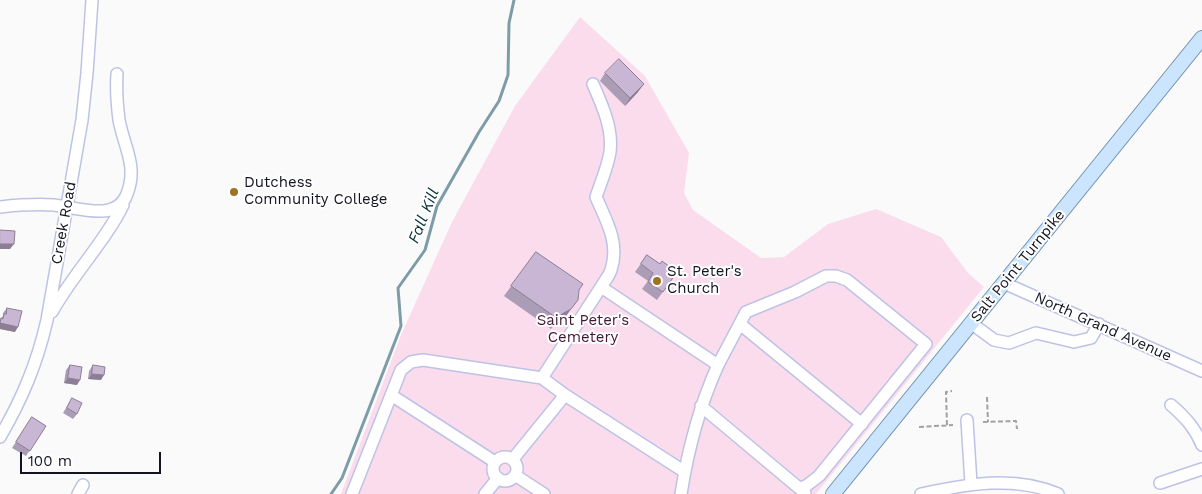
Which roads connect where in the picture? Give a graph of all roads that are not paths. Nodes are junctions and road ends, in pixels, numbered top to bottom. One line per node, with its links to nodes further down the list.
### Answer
1 (92, 0): 7 (street, Creek Road)
2 (1202, 38): 8 (main road, Salt Point Turnpike)
3 (117, 74): 5 (street)
4 (593, 84): 9 (street)
5 (124, 200): 7 (street); 10 (street)
6 (0, 207): 7 (street)
7 (67, 207): 10 (street, Creek Road)
8 (1004, 283): 11 (main road, Salt Point Turnpike); 13 (street, North Grand Avenue)
9 (601, 287): 14 (street); 16 (street)
10 (47, 320): 23 (street, Creek Road)
11 (971, 323): 13 (street); 38 (main road, Salt Point Turnpike)
12 (740, 324): 14 (street); 22 (street); 22 (street)
13 (1099, 324): 15 (street, North Grand Avenue)
14 (718, 365): 20 (street)
15 (1202, 371)
16 (542, 378): 17 (street); 18 (street)
17 (391, 395): 26 (street); 34 (street)
18 (565, 395): 25 (street); 28 (street)
19 (1171, 405): 24 (street)
20 (701, 406): 28 (street); 33 (street)
21 (967, 420): 32 (street)
22 (862, 424): 33 (street)
23 (0, 437)
24 (1202, 445)
25 (513, 459): 26 (street); 29 (street)
26 (495, 462): 30 (street)
27 (1202, 469): 31 (street)
28 (685, 472): 37 (street)
29 (515, 476): 30 (street); 36 (street)
30 (498, 478): 35 (street)
31 (1160, 483)
32 (971, 484): 39 (street); 40 (street)
33 (803, 491)
34 (352, 494)
35 (485, 494)
36 (544, 494)
37 (682, 494)
38 (833, 494)
39 (921, 494)
40 (1058, 494)

